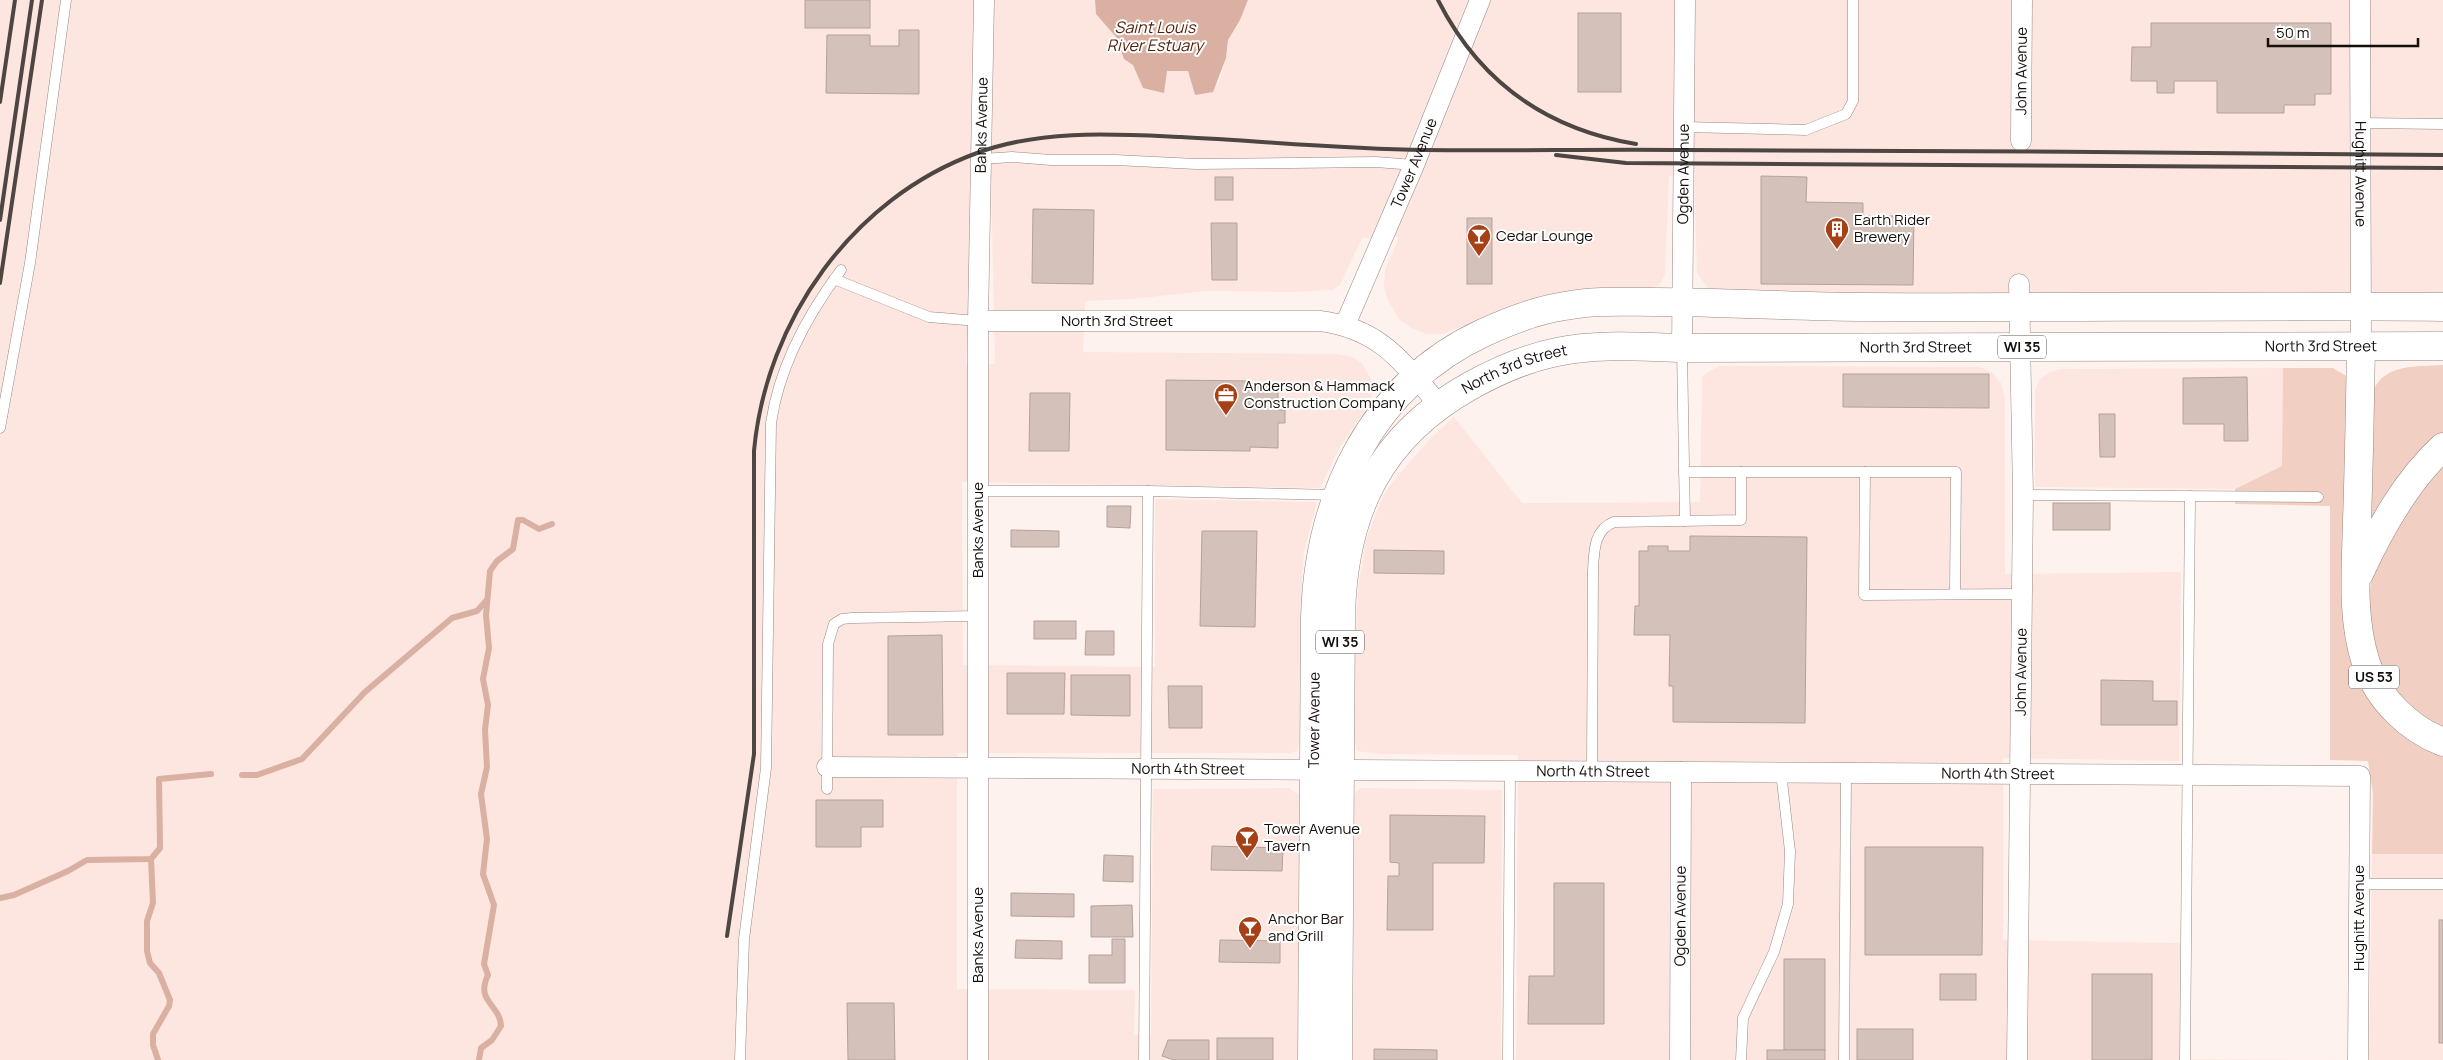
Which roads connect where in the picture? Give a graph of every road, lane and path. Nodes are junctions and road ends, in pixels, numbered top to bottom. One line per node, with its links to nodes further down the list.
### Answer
1 (66, 0): 28 (lane)
2 (984, 0): 12 (street, Banks Avenue)
3 (1480, 0): 13 (street, Tower Avenue)
4 (1685, 0): 10 (street, Ogden Avenue)
5 (1853, 0): 10 (lane)
6 (2022, 0): 11 (street, John Avenue)
7 (2360, 0): 8 (street, Hughitt Avenue)
8 (2360, 123): 9 (lane); 18 (street, Hughitt Avenue)
9 (2443, 124)
10 (1684, 127): 17 (street, Ogden Avenue)
11 (2021, 142)
12 (982, 159): 13 (lane); 20 (street, Banks Avenue)
13 (1414, 166): 21 (street, Tower Avenue)
14 (842, 270): 15 (lane)
15 (834, 280): 20 (lane); 60 (lane)
16 (2019, 296): 17 (main road, WI 35); 18 (main road, WI 35); 24 (street, John Avenue)
17 (1682, 302): 25 (street, Ogden Avenue); 26 (main road, WI 35)
18 (2361, 306): 19 (main road, WI 35); 22 (street, Hughitt Avenue)
19 (2443, 307)
20 (978, 321): 21 (street, North 3rd Street); 33 (street, Banks Avenue)
21 (1345, 325): 26 (street, North 3rd Street)
22 (2362, 346): 23 (main road, North 3rd Street / WI 35); 24 (main road, North 3rd Street / WI 35); 40 (main road)
23 (2443, 346)
24 (2019, 347): 25 (main road, North 3rd Street / WI 35); 36 (street, John Avenue)
25 (1682, 348): 27 (main road, North 3rd Street / WI 35); 30 (lane)
26 (1415, 378): 27 (street, North 3rd Street); 35 (main road, Tower Avenue / WI 35)
27 (1439, 405): 48 (main road, Tower Avenue / WI 35)
28 (0, 428)
29 (2443, 447): 40 (main road, US 53)
30 (1684, 472): 31 (lane); 39 (lane)
31 (1741, 472): 32 (lane); 39 (lane)
32 (1864, 472): 41 (lane); 41 (lane)
33 (978, 491): 34 (lane); 43 (street, Banks Avenue)
34 (1148, 491): 35 (lane); 47 (lane)
35 (1337, 495): 48 (main road, Tower Avenue / WI 35)
36 (2023, 495): 37 (lane); 42 (street, John Avenue)
37 (2190, 496): 38 (lane); 55 (lane)
38 (2318, 497)
39 (1685, 521): 50 (lane)
40 (2356, 582): 44 (main road, US 53)
41 (1955, 594): 42 (lane)
42 (2022, 594): 54 (street, John Avenue)
43 (978, 616): 45 (lane); 46 (street, Banks Avenue)
44 (2443, 742)
45 (827, 767): 46 (street, North 4th Street); 57 (lane)
46 (979, 768): 47 (street, North 4th Street); 61 (street, Banks Avenue)
47 (1146, 769): 48 (street, North 4th Street); 62 (lane)
48 (1327, 769): 49 (street, North 4th Street); 63 (main road, Tower Avenue / WI 35); 64 (main road, Tower Avenue / WI 35)
49 (1510, 771): 50 (street, North 4th Street); 65 (lane)
50 (1592, 771): 51 (street, North 4th Street)
51 (1681, 772): 52 (street, North 4th Street); 66 (street, Ogden Avenue)
52 (1781, 772): 53 (street, North 4th Street); 67 (lane)
53 (1846, 772): 54 (street, North 4th Street); 68 (lane)
54 (2020, 773): 55 (street, North 4th Street); 69 (street, John Avenue)
55 (2186, 774): 56 (street, North 4th Street); 70 (lane)
56 (2360, 776): 58 (street, Hughitt Avenue)
57 (827, 789)
58 (2359, 884): 59 (lane); 71 (street, Hughitt Avenue)
59 (2443, 884)
60 (740, 1060)
61 (978, 1060)
62 (1144, 1060)
63 (1312, 1060)
64 (1338, 1060)
65 (1508, 1060)
66 (1680, 1060)
67 (1740, 1060)
68 (1844, 1060)
69 (2017, 1060)
70 (2185, 1060)
71 (2358, 1060)

